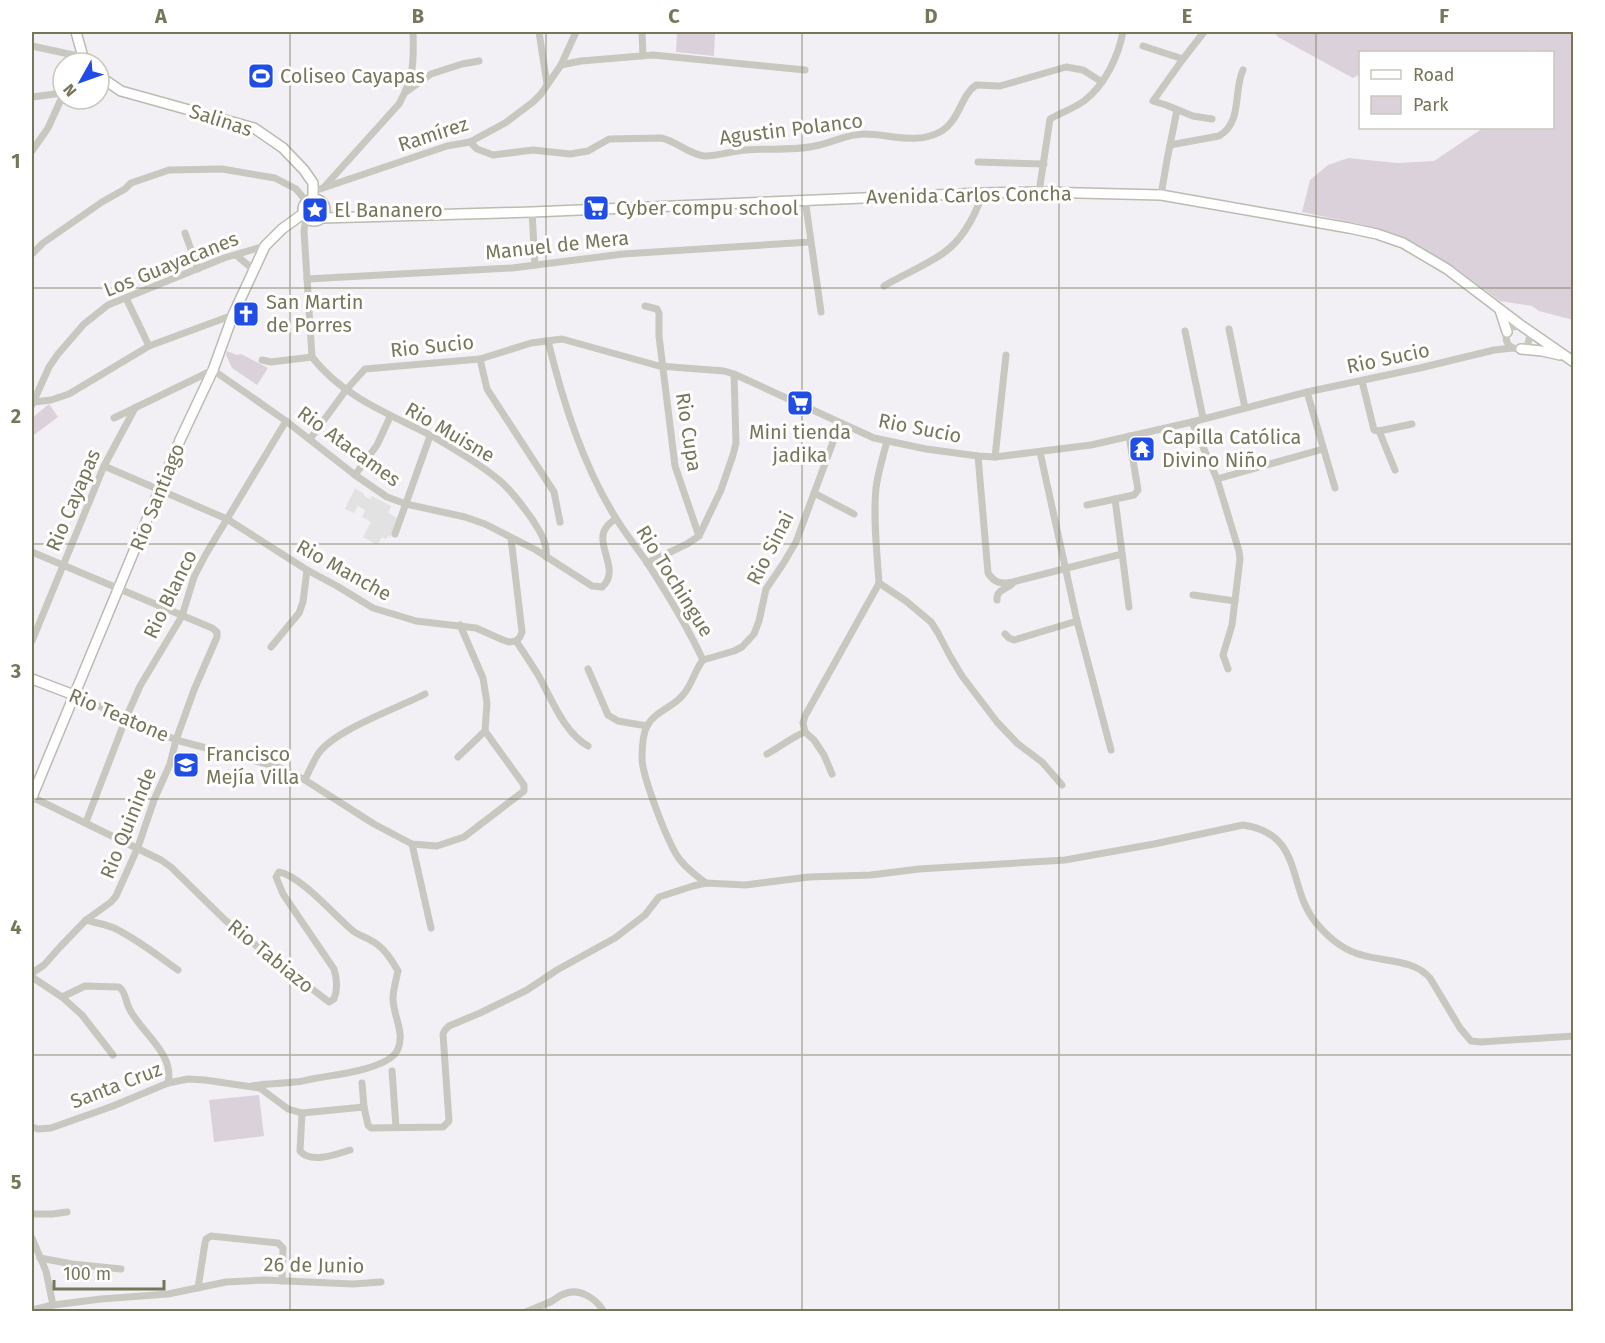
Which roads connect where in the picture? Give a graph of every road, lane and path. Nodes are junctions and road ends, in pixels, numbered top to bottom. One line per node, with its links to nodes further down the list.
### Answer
1 (76, 32): 10 (street)
2 (413, 32): 21 (street)
3 (539, 32): 20 (street)
4 (576, 32): 15 (street, Ramírez)
5 (642, 32): 12 (street)
6 (1123, 32): 18 (street)
7 (1204, 32): 13 (street)
8 (32, 46): 11 (street)
9 (1143, 46): 13 (street)
10 (79, 51)
11 (51, 52)
12 (643, 56): 15 (street); 16 (street)
13 (1182, 59): 24 (street)
14 (479, 61): 21 (street)
15 (561, 65): 20 (street, Ramírez)
16 (805, 70)
17 (1242, 70): 28 (street)
18 (1102, 82): 27 (street, Agustin Polanco); 31 (street)
19 (111, 84): 34 (street, Salinas)
20 (547, 84): 27 (street, Ramírez)
21 (406, 92): 34 (street)
22 (51, 95): 23 (street)
23 (32, 97)
24 (1177, 110): 26 (street); 28 (street)
25 (56, 111): 29 (street)
26 (1212, 118)
27 (470, 142): 34 (street, Ramírez)
28 (1170, 145): 35 (street)
29 (32, 151)
30 (978, 162): 31 (street)
31 (1044, 164): 32 (street)
32 (1039, 192): 33 (street, Avenida Carlos Concha); 35 (street, Avenida Carlos Concha)
33 (983, 193): 36 (street, Avenida Carlos Concha); 49 (street)
34 (314, 195): 38 (street); 39 (street); 43 (street)
35 (1161, 195): 52 (street, Avenida Carlos Concha)
36 (805, 199): 37 (street, Avenida Carlos Concha); 41 (street)
37 (532, 212): 39 (street, Avenida Carlos Concha); 45 (street)
38 (305, 215): 39 (street); 42 (street, Rio Santiago); 48 (street)
39 (321, 218)
40 (185, 233): 46 (street)
41 (810, 242): 45 (street, Manuel de Mera); 53 (street)
42 (265, 246): 44 (street, Los Guayacanes); 47 (street, Rio Santiago)
43 (32, 254)
44 (236, 255): 46 (street, Los Guayacanes); 47 (street)
45 (536, 265): 48 (street, Manuel de Mera)
46 (198, 268): 50 (street, Los Guayacanes)
47 (254, 270): 54 (street, Rio Santiago)
48 (307, 279): 64 (street)
49 (884, 286)
50 (126, 298): 60 (street); 74 (street, Los Guayacanes)
51 (645, 306): 68 (street, Rio Cupa)
52 (1500, 310): 55 (street, Avenida Carlos Concha); 58 (street)
53 (821, 312)
54 (233, 315): 60 (street); 69 (street, Rio Santiago)
55 (1523, 326): 58 (street); 61 (street); 67 (street, Avenida Carlos Concha)
56 (1229, 329): 76 (street)
57 (1185, 331): 79 (street)
58 (1506, 334): 61 (street); 62 (street)
59 (548, 341): 65 (street, Rio Sucio); 68 (street, Rio Sucio); 105 (street, Rio Tochingue)
60 (149, 346): 74 (street)
61 (1517, 348): 62 (street, Rio Sucio); 67 (street)
62 (1494, 350): 71 (street, Rio Sucio)
63 (1006, 355): 92 (street)
64 (312, 357): 66 (street); 72 (street, Rio Muisne)
65 (480, 359): 72 (street, Rio Sucio); 106 (street)
66 (262, 360)
67 (1570, 360)
68 (663, 366): 70 (street, Rio Sucio); 108 (street, Rio Cupa)
69 (213, 370): 75 (street); 80 (street, Rio Atacames); 98 (street, Rio Santiago)
70 (735, 374): 82 (street, Rio Sucio); 108 (street)
71 (1362, 381): 73 (street, Rio Sucio); 84 (street)
72 (346, 390): 77 (street, Rio Muisne); 87 (street, Rio Sucio)
73 (1307, 392): 76 (street, Rio Sucio); 89 (street)
74 (33, 404)
75 (135, 408): 78 (street); 93 (street, Rio Cayapas)
76 (1245, 408): 79 (street, Rio Sucio)
77 (390, 417): 85 (street, Rio Muisne); 95 (street)
78 (114, 418)
79 (1203, 418): 81 (street, Rio Sucio)
80 (286, 421): 87 (street, Rio Atacames); 104 (street, Rio Blanco)
81 (1192, 422): 86 (street, Rio Sucio); 96 (street)
82 (840, 423): 88 (street, Rio Sucio); 99 (street, Rio Sinai)
83 (1412, 424): 84 (street)
84 (1379, 431): 94 (street)
85 (430, 436): 101 (street); 112 (street, Rio Muisne)
86 (1129, 436): 90 (street, Rio Sucio); 100 (street)
87 (309, 439): 95 (street, Rio Atacames)
88 (887, 441): 91 (street, Rio Sucio); 118 (street)
89 (1323, 449): 96 (street); 97 (street)
90 (1040, 452): 92 (street, Rio Sucio); 115 (street)
91 (978, 456): 92 (street, Rio Sucio); 117 (street)
92 (995, 457)
93 (104, 466): 98 (street, Rio Manche); 114 (street, Rio Cayapas)
94 (1395, 470)
95 (355, 475): 101 (street, Rio Atacames)
96 (1217, 479): 122 (street)
97 (1335, 488)
98 (159, 490): 104 (street, Rio Manche); 119 (street, Rio Santiago)
99 (814, 493): 103 (street); 131 (street, Rio Sinai)
100 (1115, 499): 102 (street); 111 (street)
101 (406, 504): 107 (street); 109 (street, Rio Atacames)
102 (1087, 505)
103 (854, 514)
104 (227, 519): 116 (street, Rio Manche); 124 (street, Rio Blanco)
105 (616, 519): 112 (street, Rio Atacames); 113 (street, Rio Tochingue)
106 (560, 522)
107 (395, 534)
108 (699, 536): 113 (street)
109 (511, 538): 112 (street, Rio Atacames); 129 (street)
110 (32, 552): 114 (street)
111 (1122, 554): 115 (street); 123 (street)
112 (546, 557)
113 (647, 563): 131 (street, Rio Tochingue)
114 (63, 565): 119 (street); 128 (street, Rio Cayapas)
115 (1067, 567): 117 (street); 125 (street)
116 (307, 570): 126 (street, Rio Manche); 130 (street)
117 (1013, 582): 121 (street)
118 (879, 583): 140 (street); 148 (street)
119 (119, 589): 124 (street); 136 (street, Rio Santiago)
120 (1193, 595): 122 (street)
121 (997, 600)
122 (1235, 601): 133 (street)
123 (1129, 607)
124 (182, 616): 137 (street, Rio Blanco); 141 (street, Rio Quininde)
125 (1077, 621): 127 (street); 143 (street)
126 (460, 625): 129 (street, Rio Manche); 139 (street)
127 (1005, 634)
128 (32, 641)
129 (516, 641): 142 (street)
130 (271, 647)
131 (703, 660): 138 (street, Rio Tochingue)
132 (588, 669): 138 (street)
133 (1228, 669)
134 (32, 679): 136 (street, Rio Teatone)
135 (425, 694): 147 (street)
136 (74, 695): 137 (street, Rio Teatone); 149 (street, Rio Santiago)
137 (126, 718): 141 (street, Rio Teatone); 150 (street, Rio Blanco)
138 (647, 726): 153 (street)
139 (485, 731): 145 (street); 151 (street, Rio Teatone)
140 (805, 732): 144 (street); 146 (street)
141 (176, 740): 147 (street, Rio Teatone); 152 (street, Rio Quininde)
142 (588, 746)
143 (1111, 750)
144 (767, 754)
145 (458, 757)
146 (832, 774)
147 (305, 780): 151 (street, Rio Teatone)
148 (1062, 785)
149 (32, 797): 150 (street, Rio Tabiazo)
150 (86, 822): 152 (street, Rio Tabiazo)
151 (412, 844): 155 (street)
152 (138, 847): 154 (street, Rio Quininde); 164 (street, Rio Tabiazo)
153 (706, 883): 159 (street); 168 (street)
154 (86, 920): 156 (street); 157 (street, Rio Quininde)
155 (431, 928)
156 (178, 970)
157 (32, 975): 158 (street)
158 (62, 997): 160 (street); 162 (street)
159 (1574, 1036)
160 (113, 1055)
161 (392, 1071): 168 (street)
162 (168, 1083): 164 (street, Santa Cruz); 167 (street, Santa Cruz)
163 (362, 1083): 165 (street)
164 (250, 1086): 166 (street)
165 (364, 1107): 166 (street); 168 (street)
166 (302, 1113): 169 (street)
167 (32, 1127)
168 (396, 1127)
169 (350, 1150)
170 (67, 1212): 171 (street)
171 (32, 1214)
172 (32, 1238): 173 (street)
173 (40, 1258): 174 (street); 178 (street)
174 (121, 1269)
175 (282, 1281): 176 (street, 26 de Junio); 177 (street, 26 de Junio); 177 (street)
176 (381, 1282)
177 (198, 1288): 178 (street, 26 de Junio)
178 (53, 1305): 179 (street, 26 de Junio)
179 (32, 1310)
180 (526, 1311): 181 (street)
181 (604, 1311)

